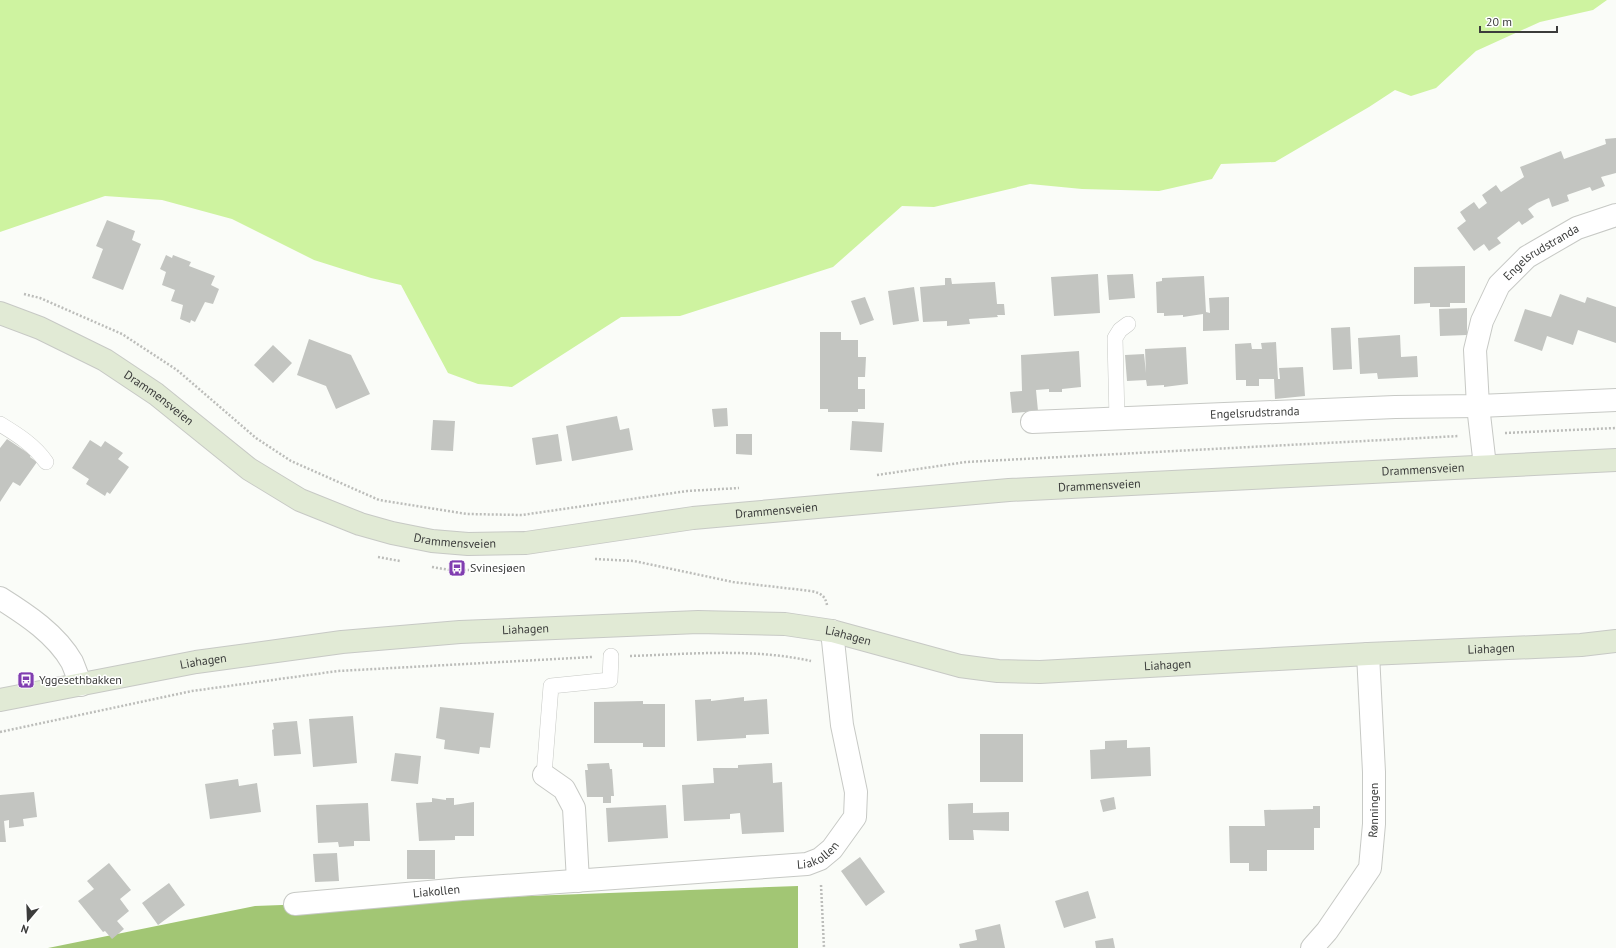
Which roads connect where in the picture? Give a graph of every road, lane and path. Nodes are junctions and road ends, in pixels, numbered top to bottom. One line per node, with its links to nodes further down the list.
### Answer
1 (1616, 216): 6 (street, Engelsrudstranda)
2 (20, 293): 16 (path)
3 (0, 313): 14 (main road, Drammensveien)
4 (1128, 324): 7 (lane)
5 (1616, 400): 6 (street, Engelsrudstranda)
6 (1478, 406): 7 (street, Engelsrudstranda); 11 (street, Engelsrudstranda)
7 (1117, 419): 8 (street, Engelsrudstranda)
8 (1032, 422)
9 (0, 424): 13 (lane)
10 (1616, 428): 11 (path)
11 (1482, 435): 14 (street, Engelsrudstranda); 15 (path)
12 (1616, 460): 14 (main road, Drammensveien)
13 (46, 462)
14 (1485, 466)
15 (873, 476)
16 (741, 487)
17 (588, 558): 19 (path)
18 (0, 598): 24 (street)
19 (832, 631): 21 (main road, Liahagen); 23 (street, Liakollen); 24 (main road, Liahagen)
20 (1616, 641): 21 (main road, Liahagen)
21 (1368, 654): 32 (street, Rønningen)
22 (611, 656): 23 (path); 26 (path); 27 (lane)
23 (835, 667): 28 (street, Liakollen)
24 (80, 685): 25 (main road, Liahagen)
25 (0, 700)
26 (0, 732)
27 (544, 775): 29 (street)
28 (820, 859): 29 (street, Liakollen); 31 (path)
29 (578, 881): 30 (street, Liakollen)
30 (295, 904)
31 (824, 948)
32 (1312, 948)

